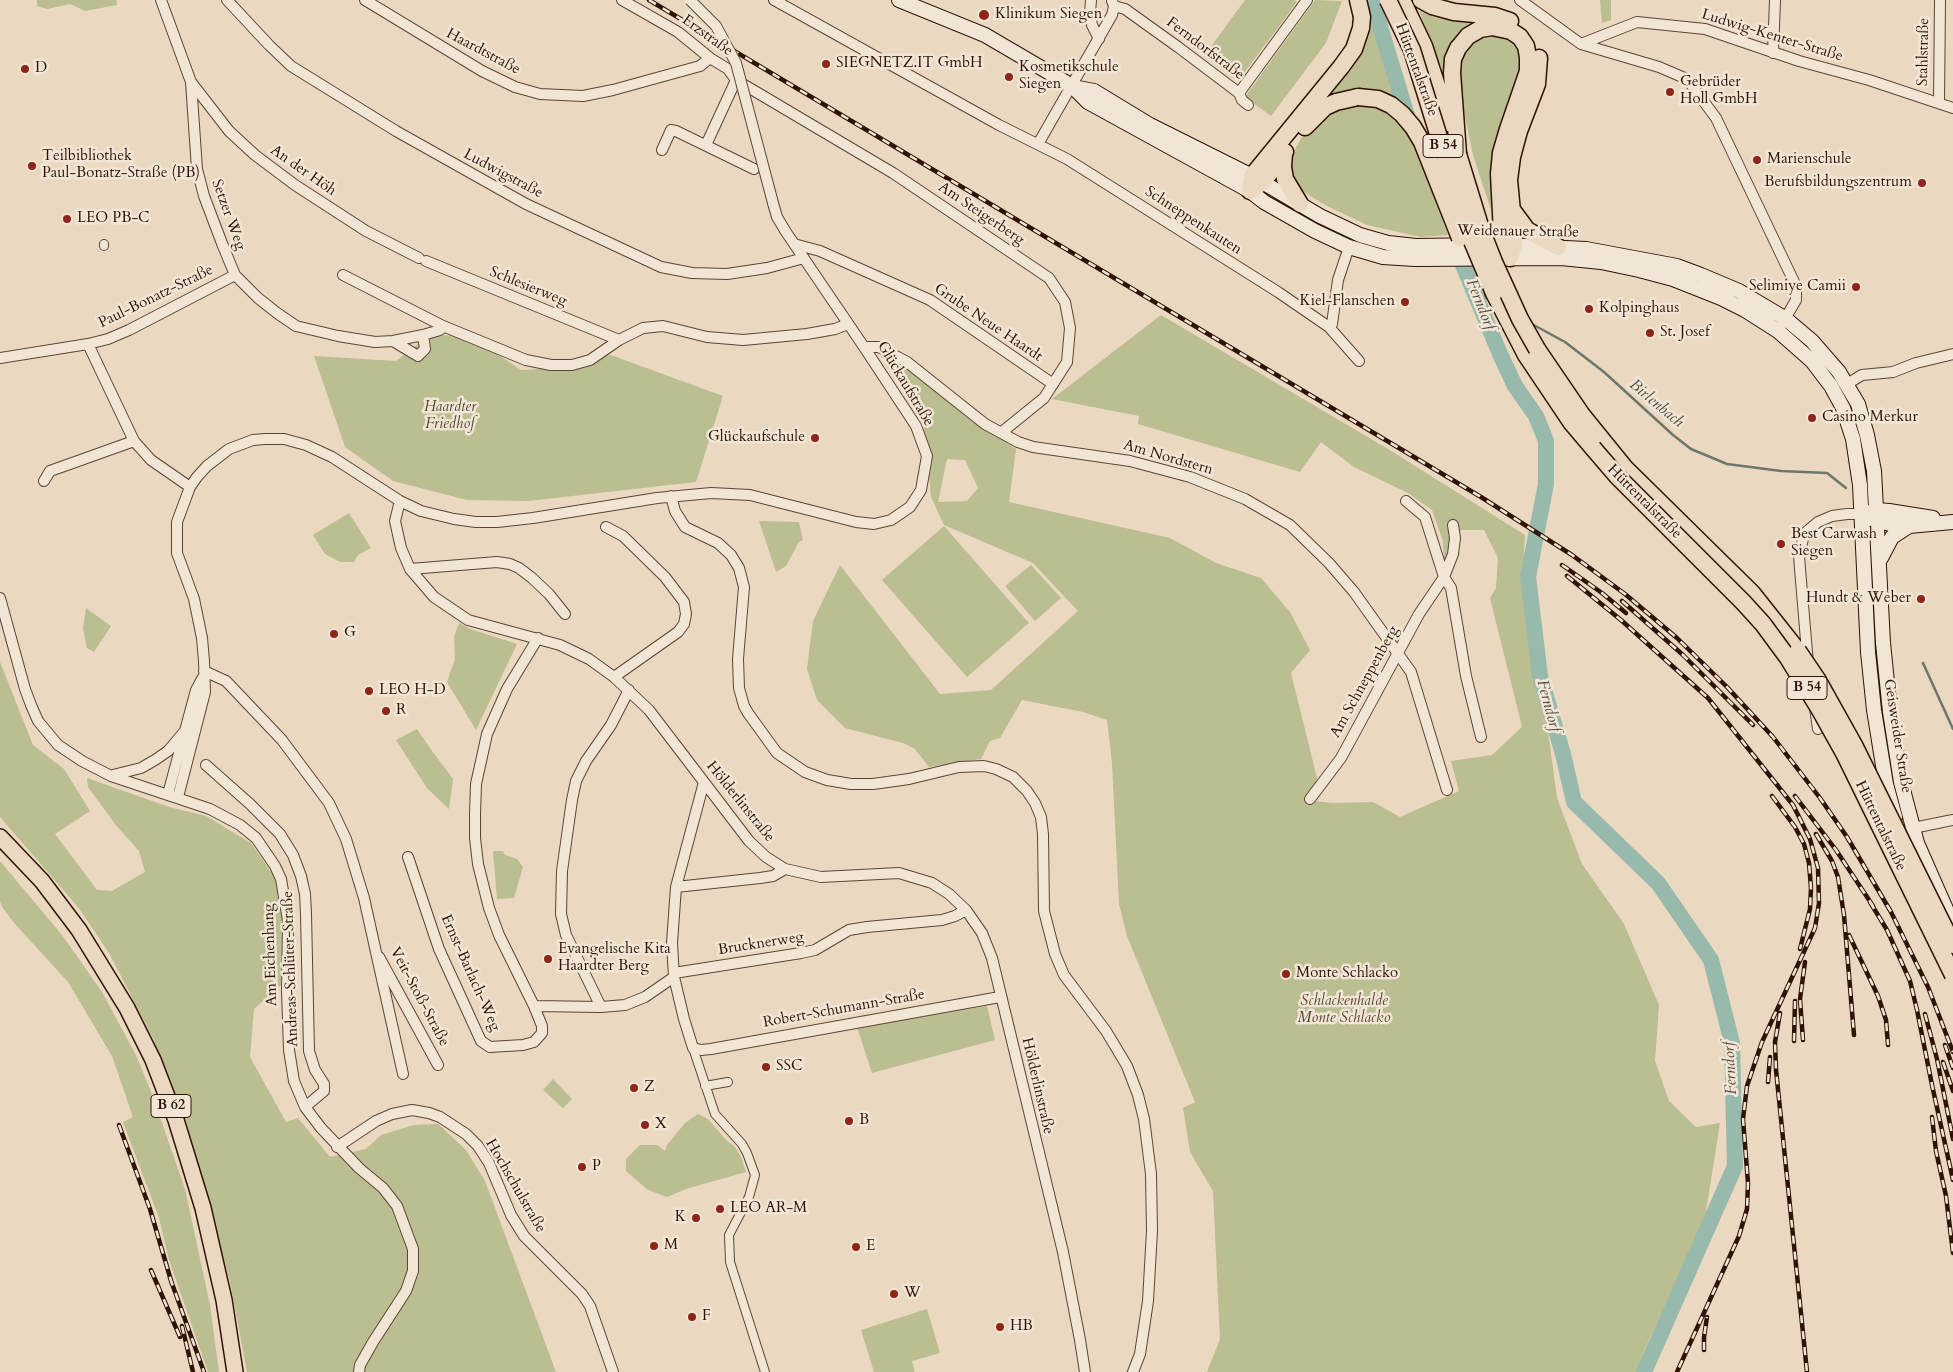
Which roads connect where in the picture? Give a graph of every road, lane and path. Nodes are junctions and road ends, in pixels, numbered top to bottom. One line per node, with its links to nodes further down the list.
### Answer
1 (161, 0): 23 (street, Setzer Weg)
2 (227, 0): 43 (street, Ludwigstraße)
3 (366, 0): 21 (street, Haardtstraße)
4 (622, 0): 21 (street, Erzstraße)
5 (690, 0): 38 (street, Glückaufstraße, bridge)
6 (774, 0): 29 (street, Schneppenkauten)
7 (899, 0): 24 (main road, Weidenauer Straße)
8 (1092, 0): 18 (street)
9 (1307, 0): 25 (street)
10 (1358, 0): 35 (highway)
11 (1388, 0): 47 (highway, Hüttentalstraße / B 54, bridge)
12 (1402, 0): 33 (highway, Hüttentalstraße / B 54)
13 (1421, 0): 37 (highway)
14 (1520, 0): 19 (street)
15 (1775, 0): 20 (street)
16 (1940, 0): 26 (street, Stahlstraße)
17 (1113, 3): 18 (street, Ferndorfstraße); 25 (street, Ferndorfstraße)
18 (1099, 39): 24 (street, Ferndorfstraße)
19 (1581, 44): 20 (street, Ludwig-Kenter-Straße); 48 (street)
20 (1773, 53): 26 (street, Ludwig-Kenter-Straße)
21 (710, 58): 22 (street, Erzstraße)
22 (736, 80): 30 (street, Erzstraße); 61 (street, Am Steigerberg)
23 (191, 82): 44 (street, An der Höh); 45 (street, Setzer Weg)
24 (1072, 86): 29 (street); 35 (main road, Weidenauer Straße)
25 (1239, 92): 27 (street, Ferndorfstraße)
26 (1939, 103): 28 (street, Ludwig-Kenter-Straße)
27 (1248, 104)
28 (1953, 108)
29 (1038, 144): 51 (street, Schneppenkauten)
30 (706, 145): 31 (street); 34 (street)
31 (662, 150)
32 (1284, 153): 35 (highway); 36 (highway); 47 (highway, bridge)
33 (1458, 154): 41 (highway); 104 (highway, Hüttentalstraße / B 54, bridge)
34 (754, 169)
35 (1255, 183): 36 (main road, Weidenauer Straße); 39 (main road, Weidenauer Straße)
36 (1300, 204): 42 (main road, Weidenauer Straße)
37 (1512, 209): 40 (highway); 41 (highway)
38 (794, 244): 43 (street, Glückaufstraße); 61 (street, Grube Neue Haardt)
39 (1349, 247): 42 (main road, Weidenauer Straße); 51 (street)
40 (1558, 247): 41 (main road, Weidenauer Straße); 48 (main road, Weidenauer Straße)
41 (1509, 249): 42 (main road, Weidenauer Straße); 52 (main road, Weidenauer Straße)
42 (1443, 253)
43 (804, 258): 49 (street, Glückaufstraße)
44 (422, 259): 54 (street, Schlesierweg)
45 (235, 275): 55 (street, Setzer Weg); 56 (street, Paul-Bonatz-Straße)
46 (343, 275): 50 (street)
47 (1494, 293): 107 (highway, Hüttentalstraße / B 54, bridge)
48 (1786, 319): 52 (street); 62 (main road, Weidenauer Straße)
49 (848, 324): 54 (street); 57 (street, Glückaufstraße)
50 (443, 326): 53 (street, Setzer Weg); 54 (street)
51 (1329, 327): 60 (street, Schneppenkauten)
52 (1778, 330): 70 (main road, Weidenauer Straße)
53 (423, 335): 55 (street, Setzer Weg); 55 (street)
54 (619, 340)
55 (393, 341)
56 (88, 344): 59 (street, Paul-Bonatz-Straße); 64 (street)
57 (864, 347): 63 (street, Am Nordstern); 67 (street, Glückaufstraße)
58 (1953, 354): 62 (street)
59 (0, 358)
60 (1359, 362)
61 (1052, 384): 63 (street, Am Steigerberg)
62 (1847, 384): 71 (main road, Weidenauer Straße)
63 (1002, 432): 82 (street, Am Nordstern)
64 (134, 441): 65 (street); 66 (street)
65 (44, 481)
66 (190, 487): 68 (street, Glückaufstraße); 83 (street, Glückaufstraße)
67 (672, 496): 68 (street, Glückaufstraße); 125 (street)
68 (400, 501): 77 (street, Hölderlinstraße)
69 (1406, 501): 78 (street)
70 (1862, 514): 71 (main road); 86 (street); 105 (main road, Geisweider Straße)
71 (1877, 516): 72 (main road); 74 (main road); 76 (main road, Geisweider Straße)
72 (1953, 522): 74 (main road)
73 (1453, 525): 78 (street, Am Schneppenberg)
74 (1908, 526): 76 (main road)
75 (606, 527): 84 (street)
76 (1879, 563): 96 (main road, Geisweider Straße)
77 (410, 569): 80 (street); 81 (street, Hölderlinstraße)
78 (1444, 577): 82 (street, Am Schneppenberg); 88 (street)
79 (0, 598): 90 (street, Am Eichenhang)
80 (565, 614)
81 (538, 638): 84 (street, Hölderlinstraße); 109 (street)
82 (1398, 654): 92 (street, Am Nordstern); 94 (street, Am Schneppenberg)
83 (204, 673): 87 (street); 93 (street, Glückaufstraße); 103 (street, Veit-Stoß-Straße)
84 (614, 677): 85 (street, Hölderlinstraße)
85 (629, 690): 91 (street, Hölderlinstraße); 110 (street)
86 (1818, 729)
87 (186, 730): 90 (street); 93 (street)
88 (1481, 737)
89 (206, 765): 116 (street, Andreas-Schlüter-Straße)
90 (111, 776): 93 (street, Am Eichenhang)
91 (704, 782): 99 (street, Hölderlinstraße); 100 (street)
92 (1447, 790)
93 (174, 796): 116 (street, Am Eichenhang)
94 (1310, 799)
95 (1953, 820): 96 (street)
96 (1912, 828): 102 (main road, Geisweider Straße)
97 (0, 837): 120 (main road, B 62)
98 (408, 857): 109 (street, Ernst-Barlach-Weg)
99 (785, 868): 100 (street); 101 (street, Hölderlinstraße)
100 (676, 887): 106 (street)
101 (966, 910): 106 (street, Brucknerweg); 108 (street, Hölderlinstraße)
102 (1953, 925)
103 (373, 945): 112 (street, Veit-Stoß-Straße); 113 (street, Veit-Stoß-Straße)
104 (1953, 945)
105 (1953, 949)
106 (674, 975): 110 (street); 111 (street)
107 (1953, 975)
108 (1000, 997): 111 (street, Robert-Schumann-Straße); 124 (street, Hölderlinstraße)
109 (534, 1006): 110 (street)
110 (601, 1007)
111 (693, 1048): 115 (street)
112 (438, 1064)
113 (403, 1074)
114 (728, 1082): 115 (street)
115 (706, 1086): 118 (street)
116 (305, 1107): 119 (street, Am Eichenhang)
117 (751, 1142): 118 (street)
118 (742, 1144): 123 (street)
119 (337, 1147): 121 (street, Am Eichenhang); 122 (street, Hochschulstraße)
120 (235, 1372)
121 (359, 1372)
122 (614, 1372)
123 (765, 1372)
124 (1085, 1372)
125 (1133, 1372)

